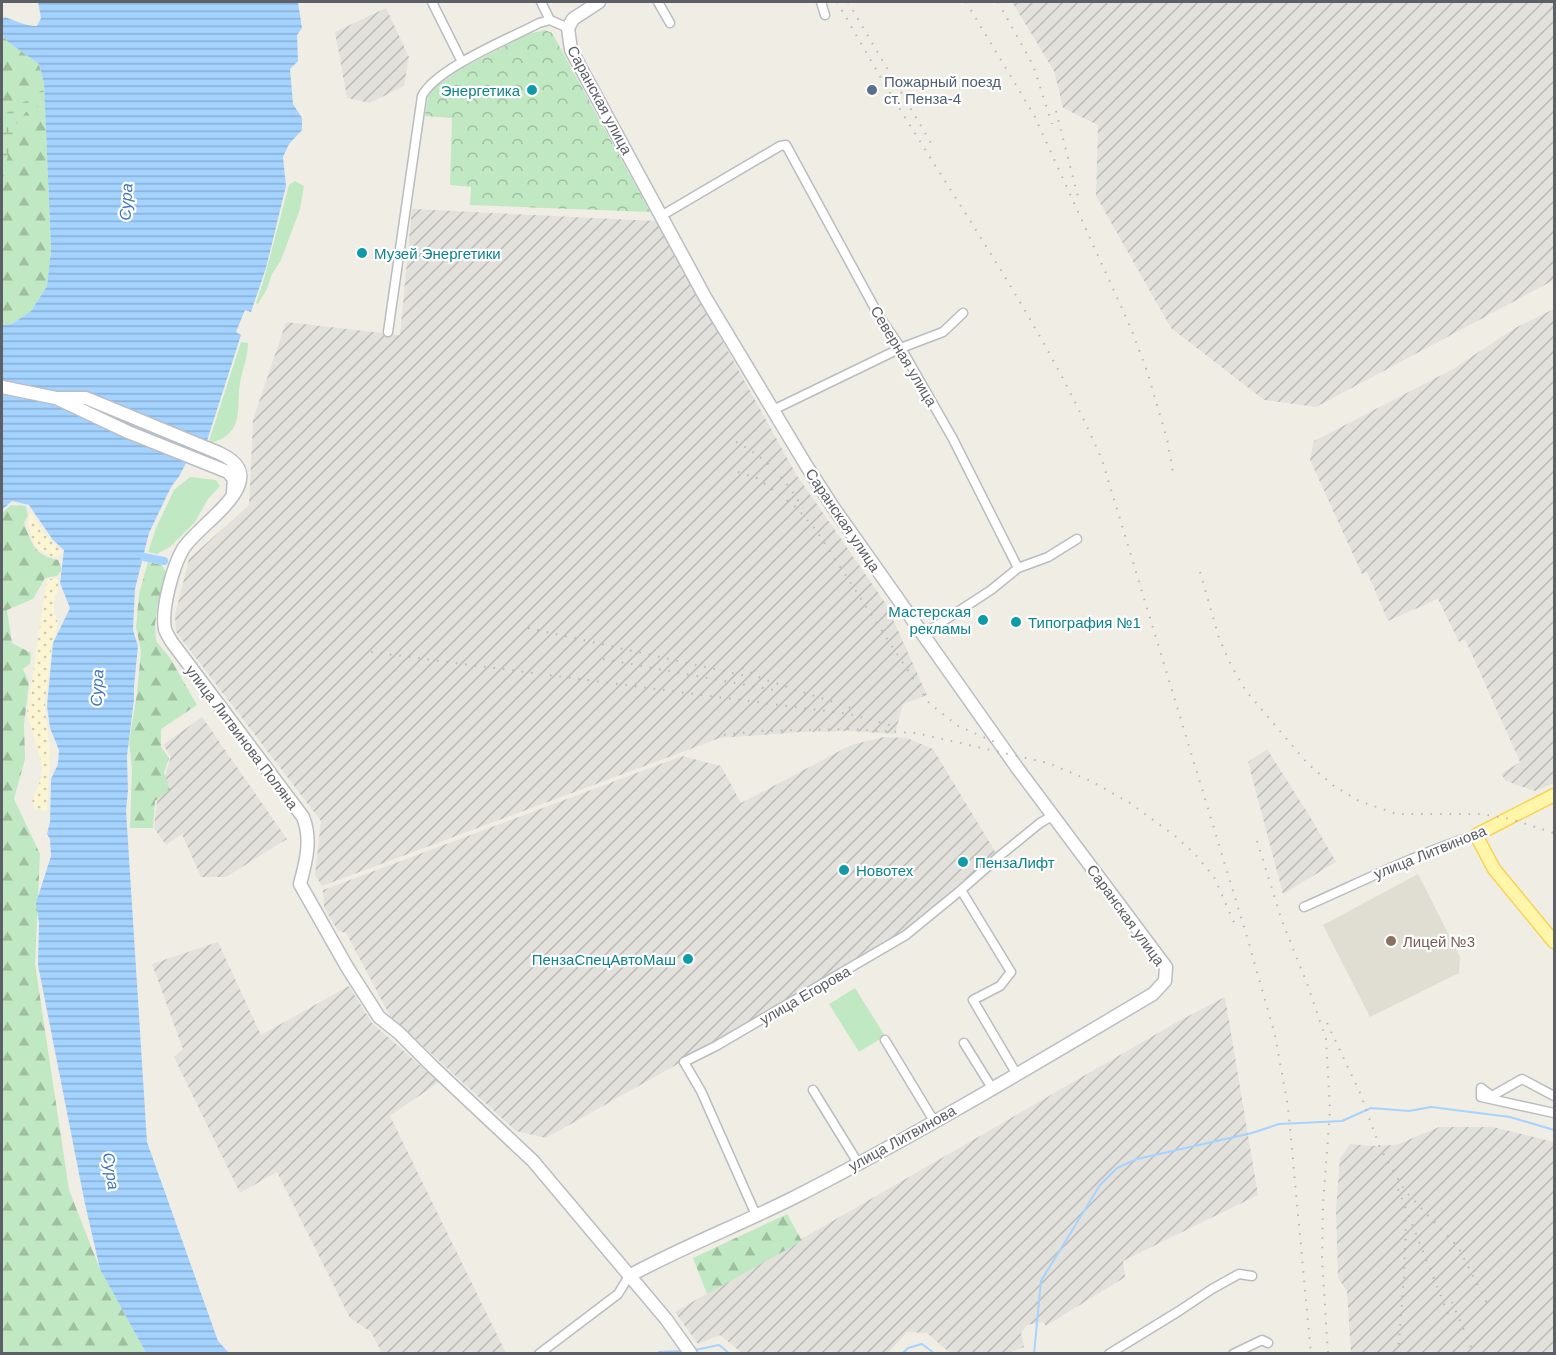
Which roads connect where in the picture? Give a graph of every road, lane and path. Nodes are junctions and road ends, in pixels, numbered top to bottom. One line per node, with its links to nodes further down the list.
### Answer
1 (432, 2): 10 (street)
2 (541, 2): 7 (street)
3 (599, 2): 9 (main road)
4 (658, 2): 8 (street)
5 (821, 2): 6 (street)
6 (825, 15)
7 (550, 20): 9 (street); 10 (street)
8 (670, 23)
9 (568, 28): 11 (main road, Саранская улица)
10 (462, 62): 13 (street)
11 (661, 216): 14 (street, Северная улица); 17 (main road, Саранская улица)
12 (963, 313): 14 (street)
13 (388, 332)
14 (901, 348): 17 (street); 20 (street, Северная улица)
15 (2, 387): 16 (main road)
16 (56, 398): 18 (main road); 18 (main road)
17 (773, 410): 21 (main road, Саранская улица)
18 (232, 496): 39 (main road, улица Литвинова Поляна)
19 (1077, 539): 20 (street)
20 (1018, 568): 21 (street)
21 (922, 635): 23 (main road, Саранская улица)
22 (1554, 795): 24 (main road, улица Литвинова)
23 (1052, 816): 25 (street, улица Егорова); 28 (main road, Саранская улица)
24 (1476, 835): 26 (street, улица Литвинова); 27 (main road)
25 (961, 890): 31 (street); 38 (street, улица Егорова)
26 (1304, 907)
27 (1554, 942)
28 (1165, 981): 31 (main road, улица Литвинова)
29 (885, 1041): 36 (street)
30 (964, 1043): 32 (street)
31 (1016, 1073): 32 (main road, улица Литвинова)
32 (992, 1088): 36 (main road, улица Литвинова)
33 (813, 1090): 37 (street)
34 (1554, 1096): 35 (street)
35 (1554, 1113)
36 (934, 1121): 37 (main road, улица Литвинова)
37 (858, 1163): 38 (main road, улица Литвинова)
38 (756, 1215): 39 (main road, улица Литвинова)
39 (629, 1276): 42 (street); 43 (main road, улица Литвинова Поляна)
40 (1252, 1276): 44 (street)
41 (1268, 1343): 45 (street)
42 (539, 1353)
43 (692, 1353)
44 (1109, 1353)
45 (1233, 1353)

